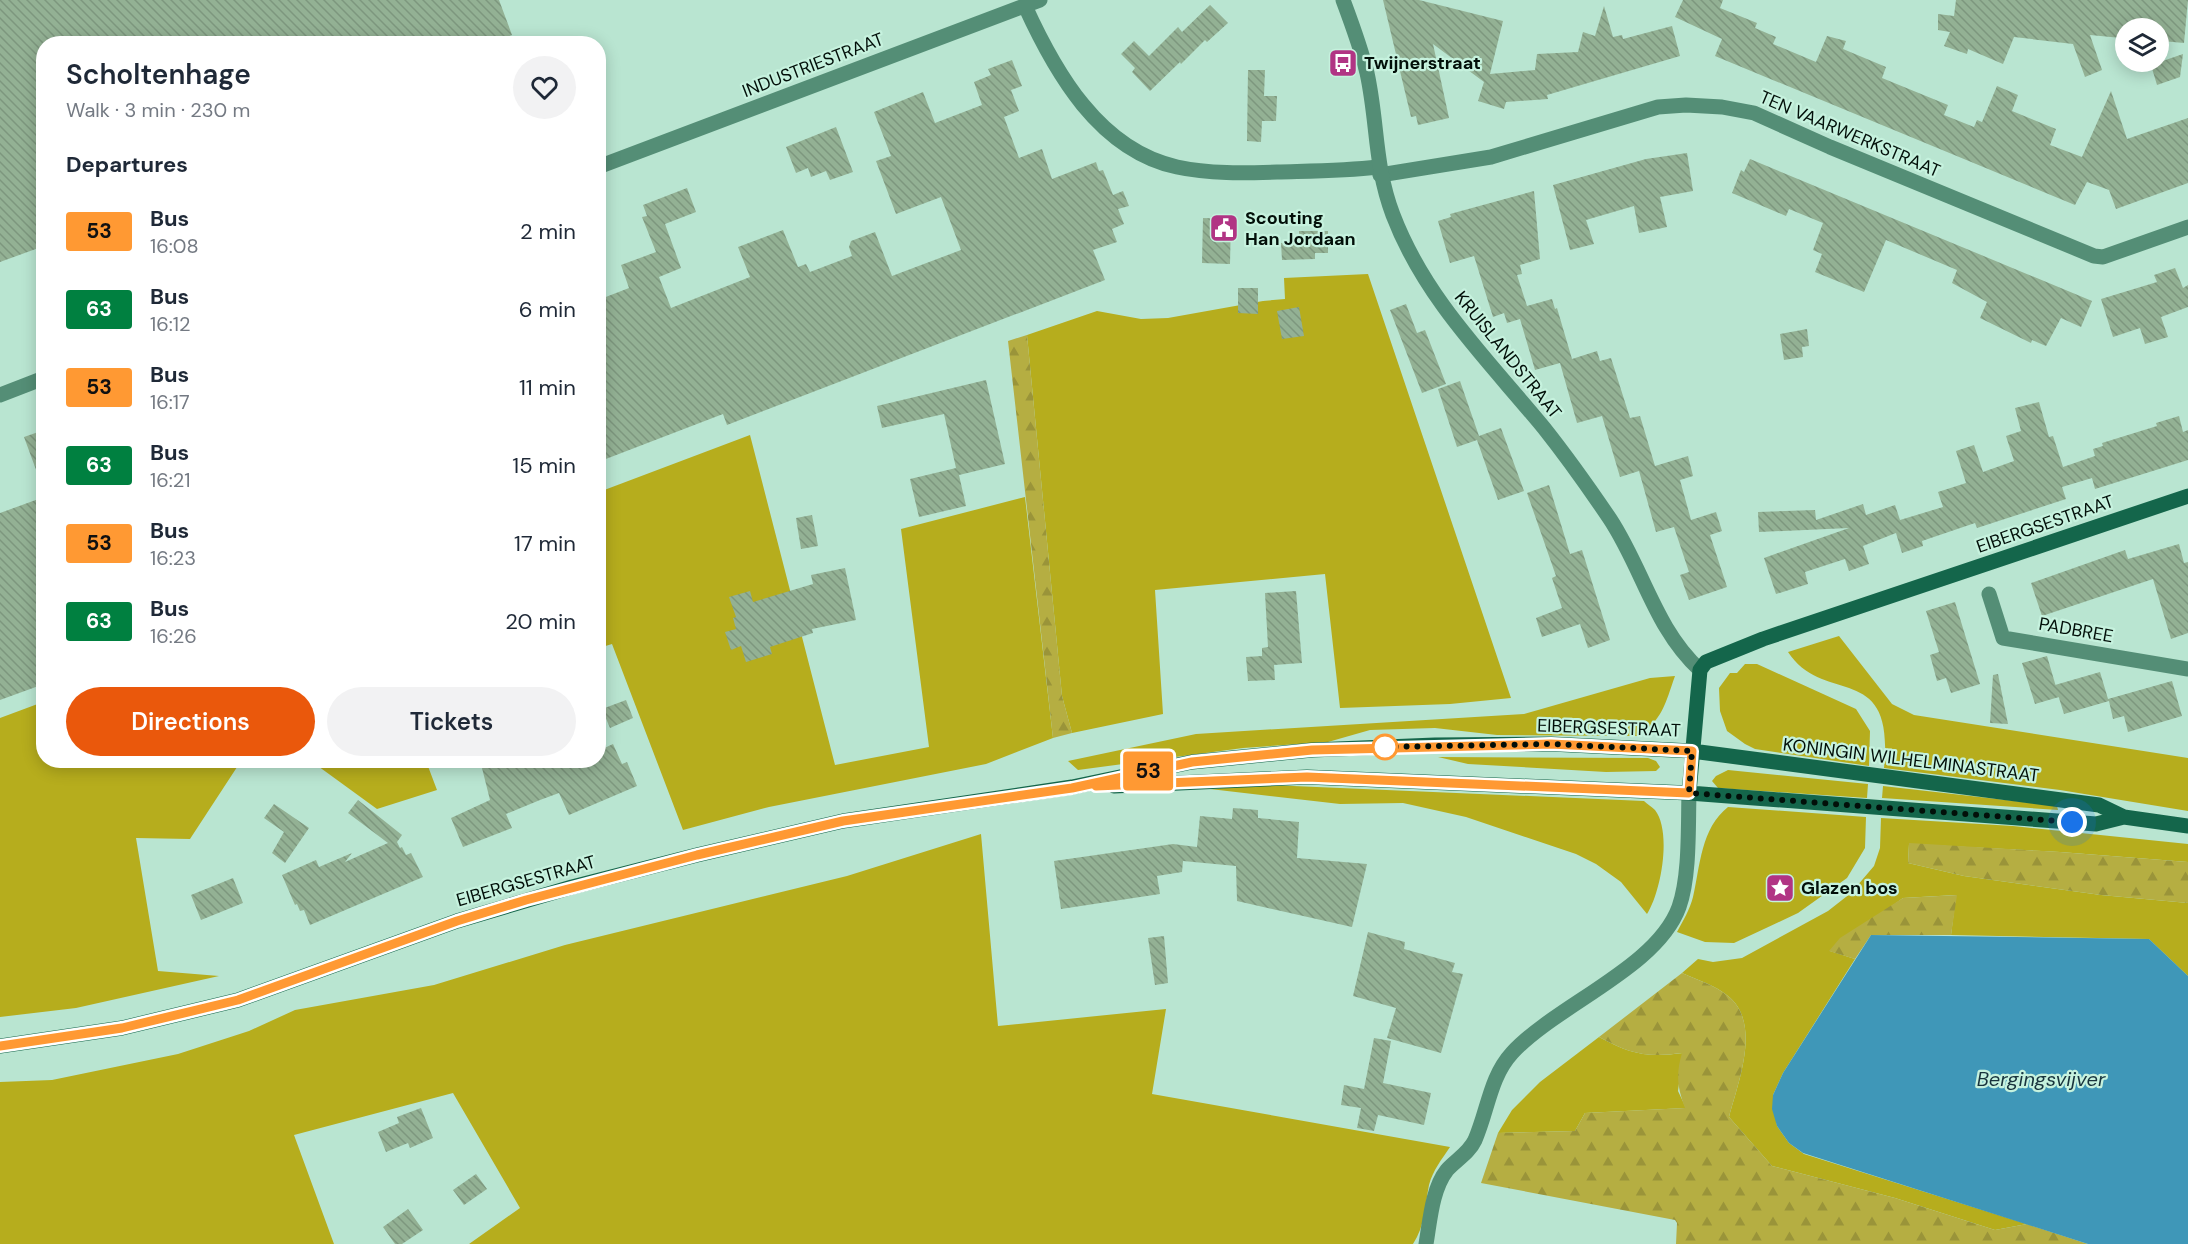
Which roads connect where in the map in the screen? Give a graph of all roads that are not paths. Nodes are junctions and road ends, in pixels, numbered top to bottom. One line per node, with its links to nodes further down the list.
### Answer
1 (1040, 0): 3 (street, INDUSTRIESTRAAT)
2 (1343, 0): 5 (street, KRUISLANDSTRAAT)
3 (1025, 6): 4 (street, INDUSTRIESTRAAT); 5 (street, TEN VAARWERKSTRAAT)
4 (606, 164)
5 (1379, 171): 6 (street, TEN VAARWERKSTRAAT); 12 (street, KRUISLANDSTRAAT)
6 (2188, 227)
7 (36, 381): 8 (street)
8 (0, 395)
9 (2188, 496): 12 (main road, EIBERGSESTRAAT)
10 (1989, 594): 11 (street, PADBREE)
11 (2188, 669)
12 (1701, 670): 13 (main road, EIBERGSESTRAAT)
13 (1692, 751): 14 (main road, EIBERGSESTRAAT); 15 (main road); 16 (main road, KONINGIN WILHELMINASTRAAT)
14 (1072, 788): 15 (main road, EIBERGSESTRAAT); 18 (main road, EIBERGSESTRAAT)
15 (1689, 793): 16 (main road, KONINGIN WILHELMINASTRAAT); 19 (street)
16 (2124, 816): 17 (main road, KONINGIN WILHELMINASTRAAT)
17 (2188, 826)
18 (0, 1046)
19 (1426, 1244)

